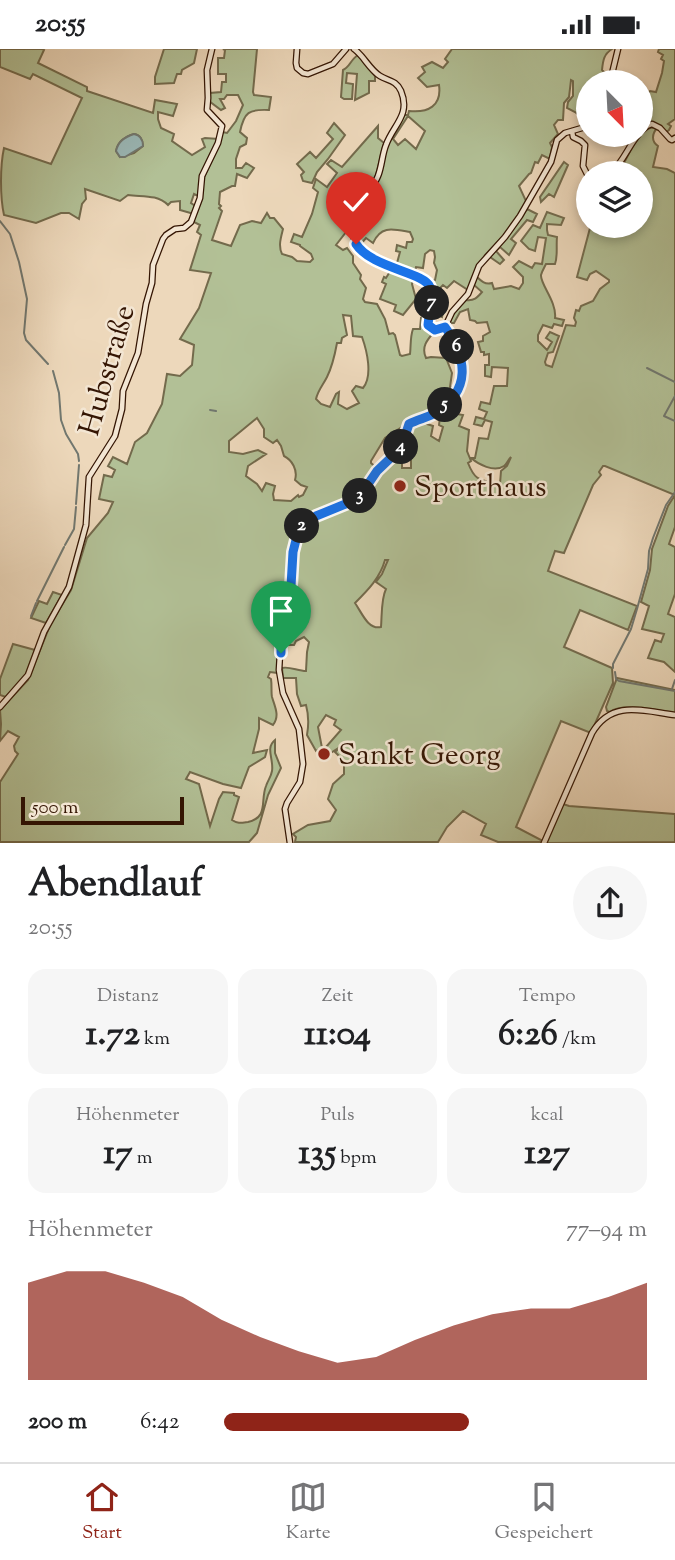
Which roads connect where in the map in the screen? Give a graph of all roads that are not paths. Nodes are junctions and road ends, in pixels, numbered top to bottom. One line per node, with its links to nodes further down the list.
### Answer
1 (212, 49): 13 (street, Hubstraße)
2 (297, 49): 3 (street)
3 (346, 49)
4 (354, 49): 12 (street)
5 (618, 49): 6 (street)
6 (613, 70)
7 (653, 124): 10 (street)
8 (576, 130): 9 (street)
9 (572, 131): 11 (street); 12 (street)
10 (675, 138)
11 (583, 161)
12 (445, 327): 15 (street)
13 (0, 707)
14 (675, 715): 16 (street)
15 (290, 842)
16 (544, 842)

